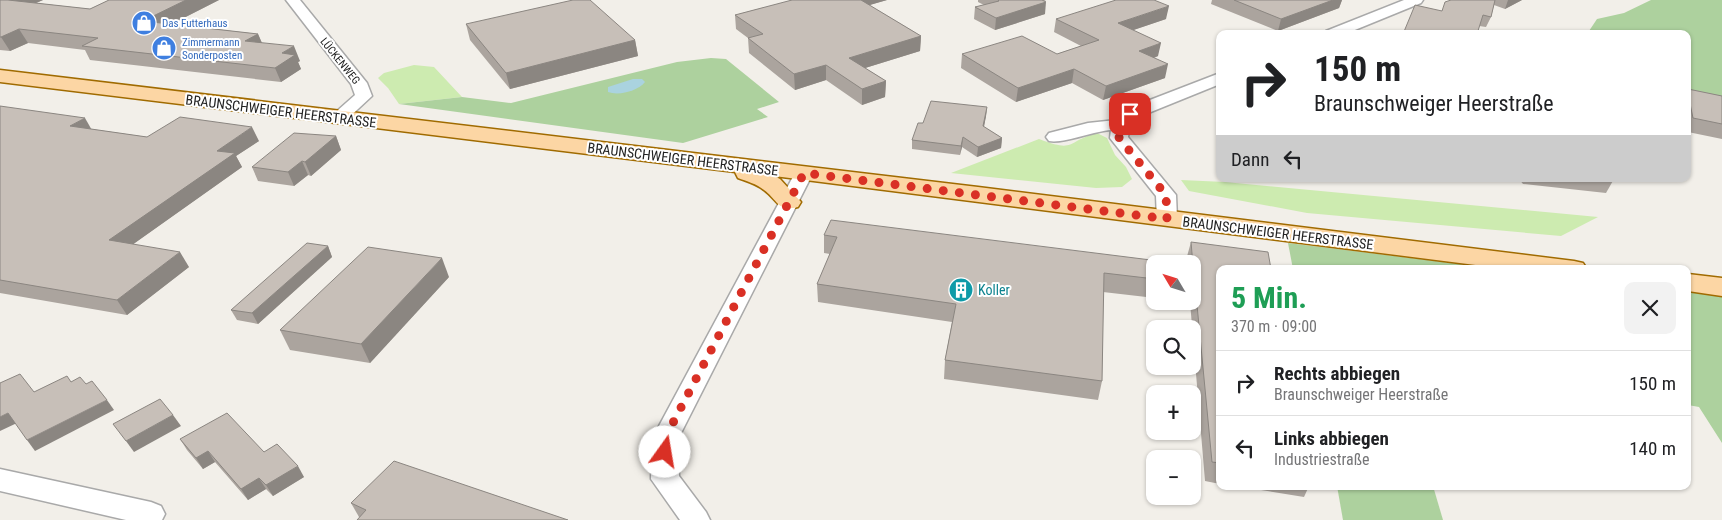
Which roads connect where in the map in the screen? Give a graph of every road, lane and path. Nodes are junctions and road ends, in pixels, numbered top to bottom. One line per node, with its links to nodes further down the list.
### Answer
1 (294, 0): 6 (street, LÜCKENWEG)
2 (1416, 0): 3 (street)
3 (1341, 30)
4 (0, 76): 6 (main road, BRAUNSCHWEIGER HEERSTRASSE)
5 (1216, 80): 7 (street)
6 (338, 118): 9 (main road, BRAUNSCHWEIGER HEERSTRASSE)
7 (1121, 125): 8 (street); 12 (street)
8 (1055, 137)
9 (717, 163): 10 (main road, BRAUNSCHWEIGER HEERSTRASSE); 11 (main road)
10 (804, 173): 11 (street); 12 (main road, BRAUNSCHWEIGER HEERSTRASSE)
11 (789, 202): 18 (street)
12 (1167, 219): 13 (main road, BRAUNSCHWEIGER HEERSTRASSE)
13 (1541, 265)
14 (1691, 283): 15 (main road)
15 (1722, 287)
16 (0, 480): 17 (street)
17 (151, 514)
18 (696, 520)

